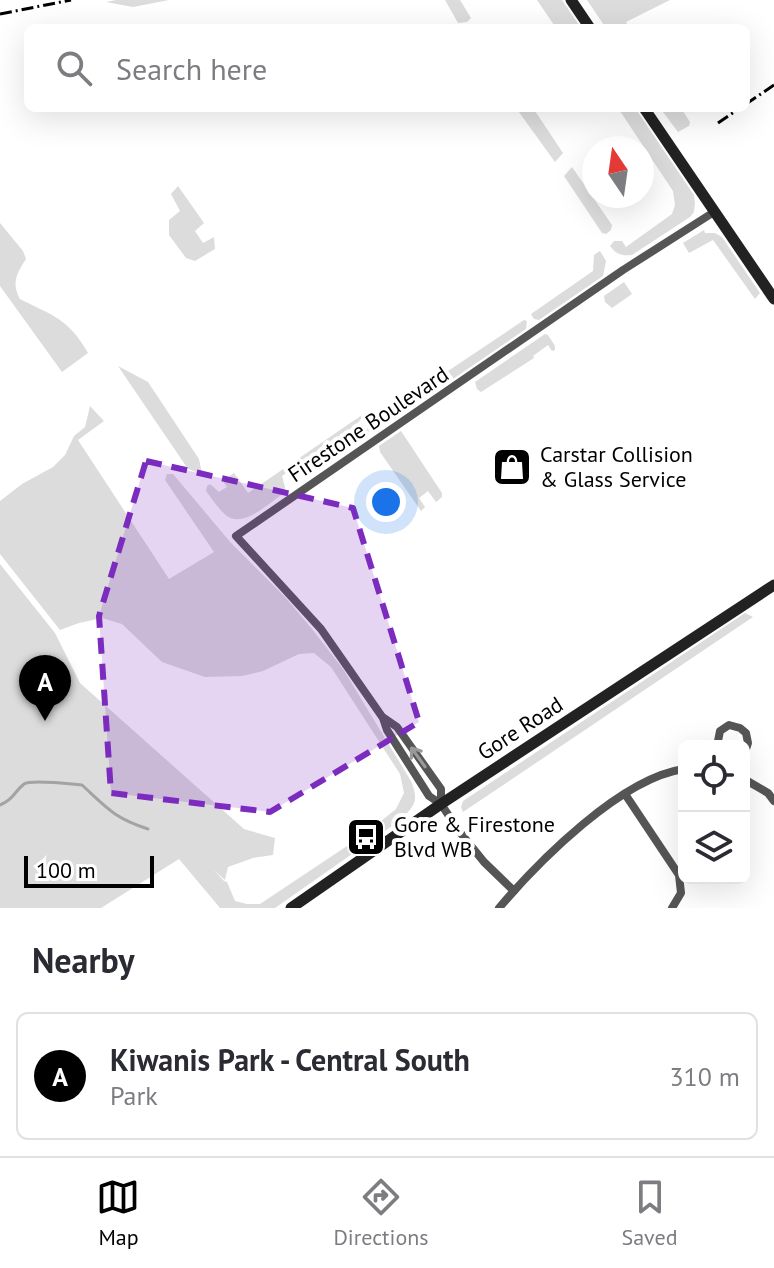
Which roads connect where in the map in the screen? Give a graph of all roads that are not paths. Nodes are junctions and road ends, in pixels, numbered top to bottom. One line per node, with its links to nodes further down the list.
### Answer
1 (571, 0): 2 (main road)
2 (587, 24)
3 (647, 112): 4 (main road)
4 (714, 212): 5 (main road); 7 (street, Firestone Boulevard)
5 (774, 299)
6 (774, 585): 14 (main road, Gore Road)
7 (383, 718): 14 (street, Firestone Boulevard); 14 (street, Firestone Boulevard, one-way to 7)
8 (718, 740): 9 (street)
9 (747, 740)
10 (678, 770): 12 (street)
11 (750, 782): 13 (street)
12 (625, 794): 15 (street); 18 (street)
13 (774, 801)
14 (441, 804): 15 (street, Firestone Boulevard); 16 (main road, Gore Road)
15 (514, 891): 17 (street)
16 (291, 908)
17 (499, 908)
18 (672, 908)

